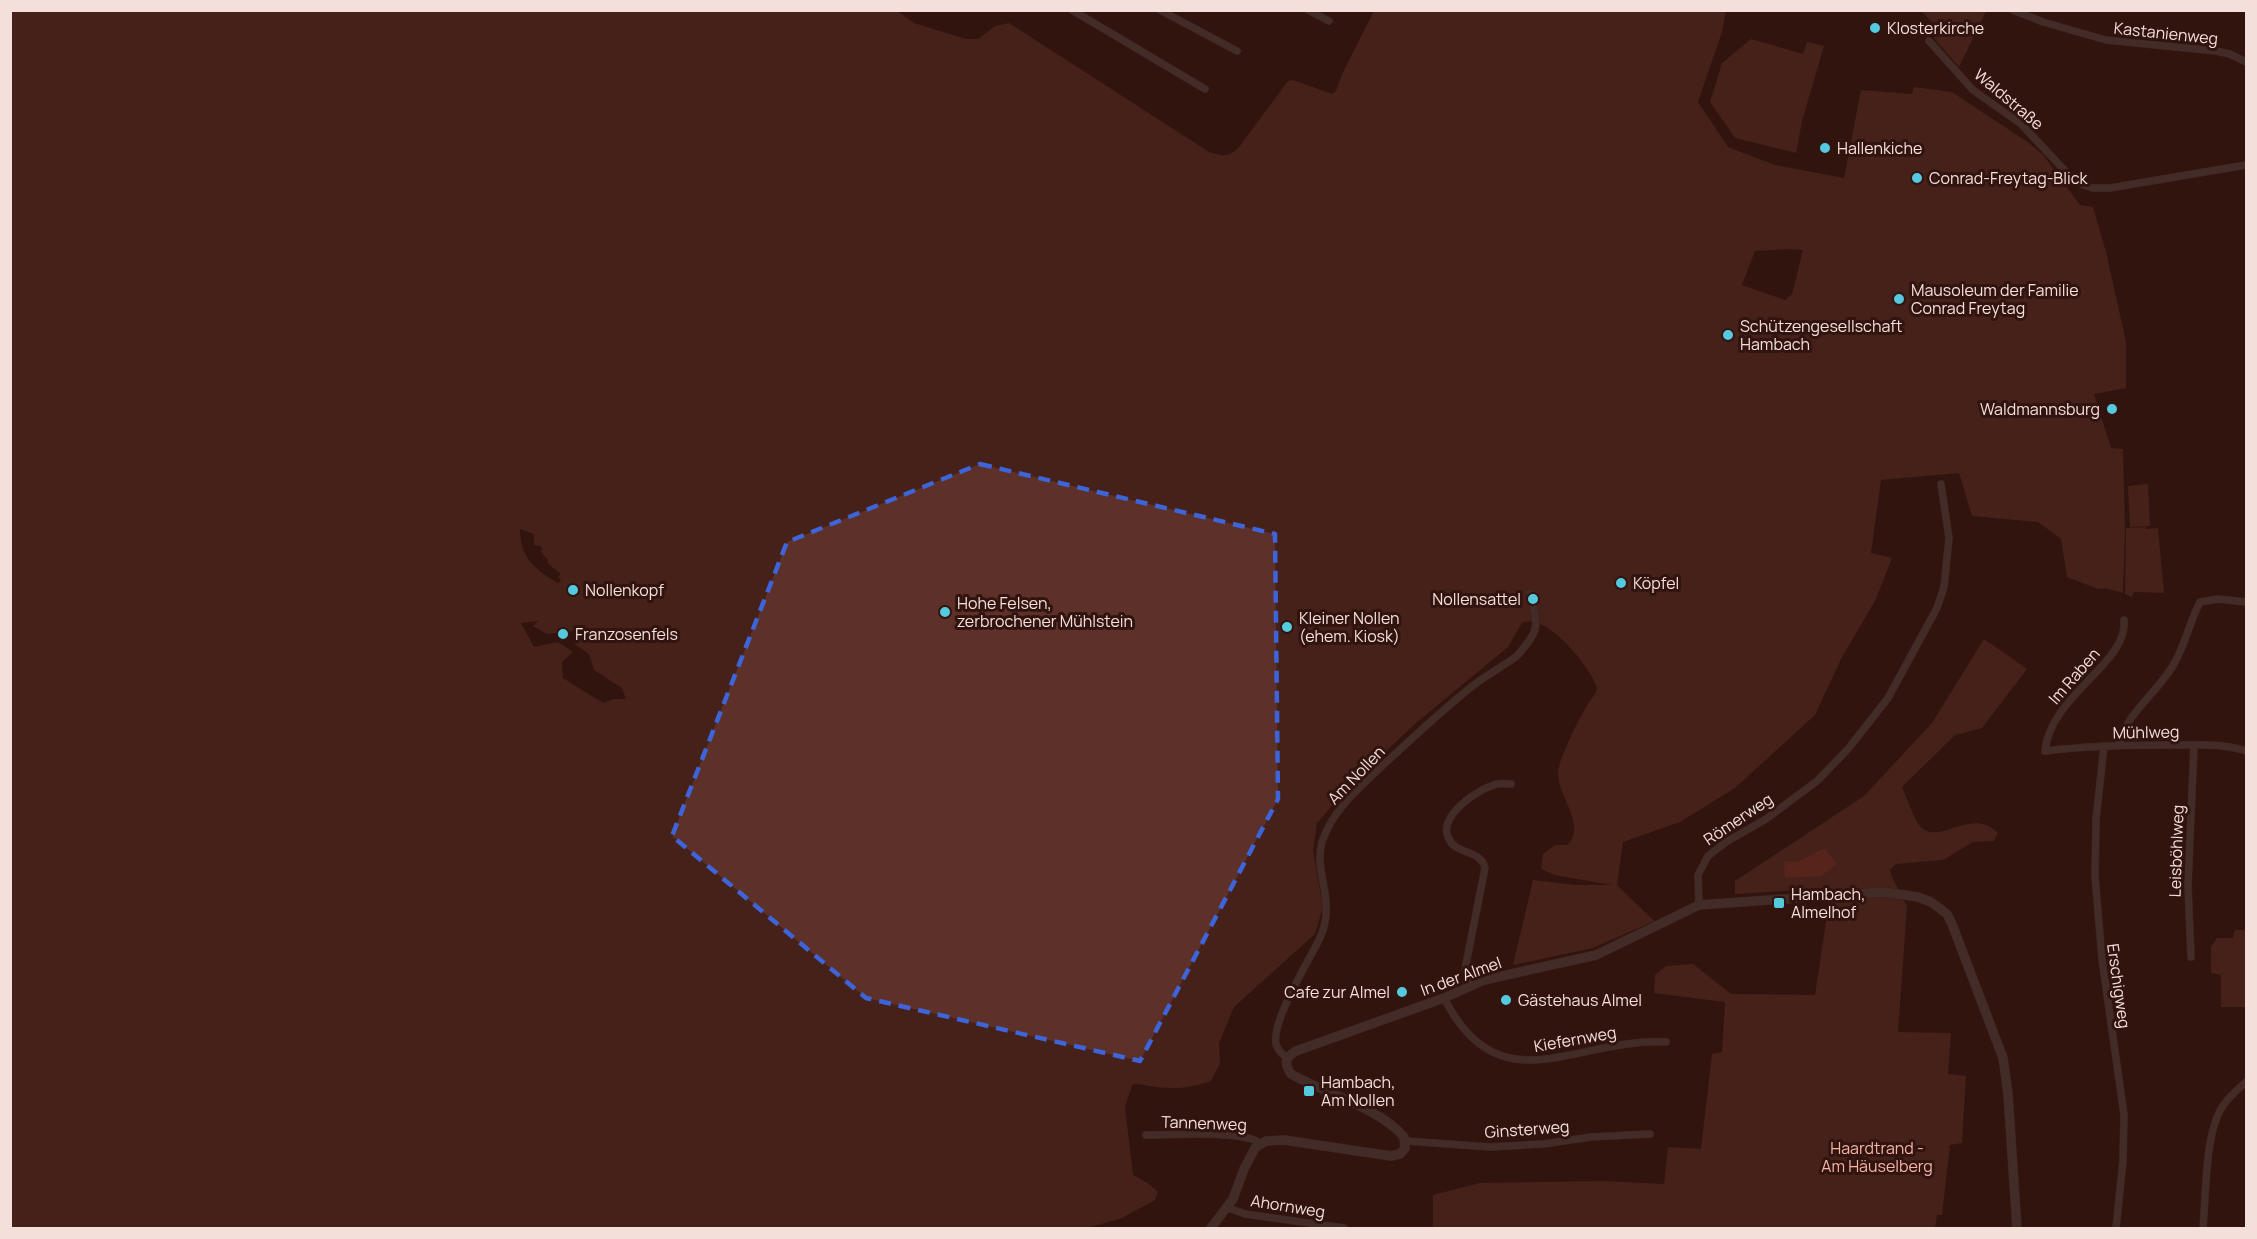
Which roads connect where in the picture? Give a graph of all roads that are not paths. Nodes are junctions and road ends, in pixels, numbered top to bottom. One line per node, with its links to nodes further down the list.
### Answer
1 (1072, 10): 9 (street)
2 (1160, 10): 7 (street)
3 (1308, 10): 5 (street)
4 (2013, 10): 8 (street, Kastanienweg)
5 (1329, 21)
6 (1929, 41): 10 (street, Waldstraße)
7 (1238, 51)
8 (2247, 62)
9 (1205, 89)
10 (2247, 165)
11 (1941, 484): 21 (street, Römerweg)
12 (1530, 593): 26 (street, Am Nollen)
13 (2247, 602): 15 (street)
14 (2124, 620): 18 (street, Im Raben)
15 (2119, 745): 16 (street, Mühlweg); 17 (street, Mühlweg)
16 (2194, 745): 19 (street, Mühlweg); 22 (street, Leisböhlweg)
17 (2104, 746): 18 (street, Mühlweg); 36 (street, Erschigweg)
18 (2045, 751)
19 (2247, 751)
20 (1511, 784): 23 (street)
21 (1699, 905): 23 (street, In der Almel); 35 (street)
22 (2191, 957)
23 (1468, 987): 24 (street, In der Almel)
24 (1444, 998): 25 (street, Kiefernweg); 26 (street, In der Almel)
25 (1666, 1042)
26 (1287, 1058): 30 (street)
27 (2247, 1082): 37 (street)
28 (1650, 1134): 30 (street, Ginsterweg)
29 (1146, 1135): 31 (street, Tannenweg)
30 (1406, 1141): 31 (street)
31 (1260, 1143): 32 (street)
32 (1228, 1208): 33 (street); 34 (street, Ahornweg)
33 (1211, 1228)
34 (1344, 1228)
35 (2017, 1228)
36 (2116, 1228)
37 (2203, 1228)

